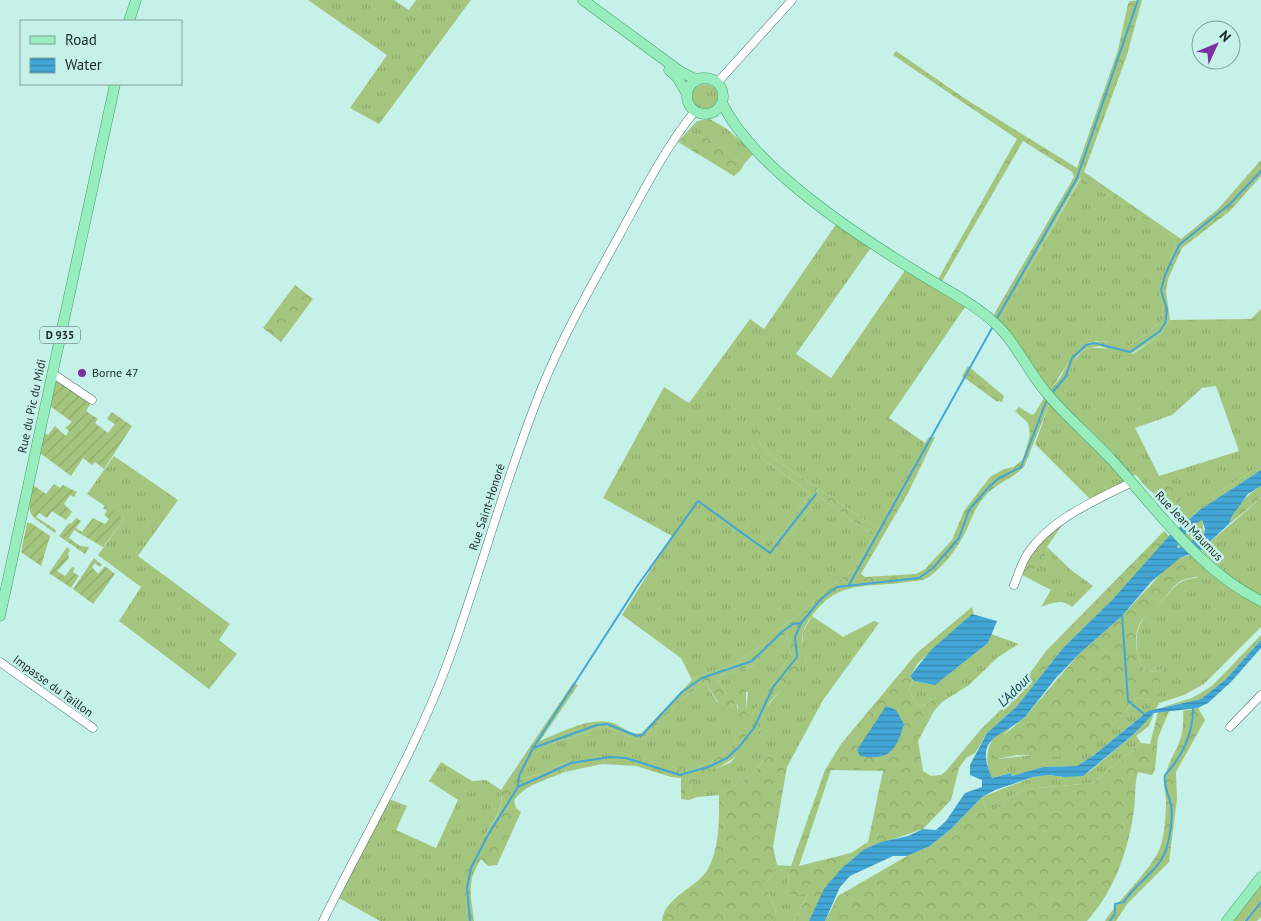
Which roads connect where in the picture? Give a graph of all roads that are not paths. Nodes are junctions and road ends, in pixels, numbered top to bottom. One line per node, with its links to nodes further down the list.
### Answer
1 (583, 0): 5 (main road)
2 (792, 0): 7 (street)
3 (134, 4): 4 (main road)
4 (129, 20)
5 (660, 57): 6 (main road); 9 (main road)
6 (703, 78): 7 (main road); 9 (main road)
7 (717, 83): 10 (main road)
8 (115, 85): 14 (main road, Rue du Pic du Midi / D 935)
9 (687, 94): 11 (main road)
10 (722, 103): 12 (main road); 13 (main road)
11 (695, 112): 12 (main road); 27 (street, Rue Saint-Honoré)
12 (710, 114): 13 (main road)
13 (740, 133): 16 (main road, Rue Jean Maumus)
14 (52, 373): 15 (street); 19 (main road, Rue du Pic du Midi / D 935)
15 (92, 400)
16 (1132, 482): 17 (street); 18 (main road, Rue Jean Maumus)
17 (1014, 585)
18 (1261, 601)
19 (0, 616)
20 (0, 662): 25 (street, Impasse du Taillon)
21 (1261, 695): 22 (street)
22 (1255, 702): 23 (street); 24 (street)
23 (1261, 708)
24 (1230, 727)
25 (93, 728)
26 (1261, 877): 28 (main road)
27 (323, 921)
28 (1227, 921)

